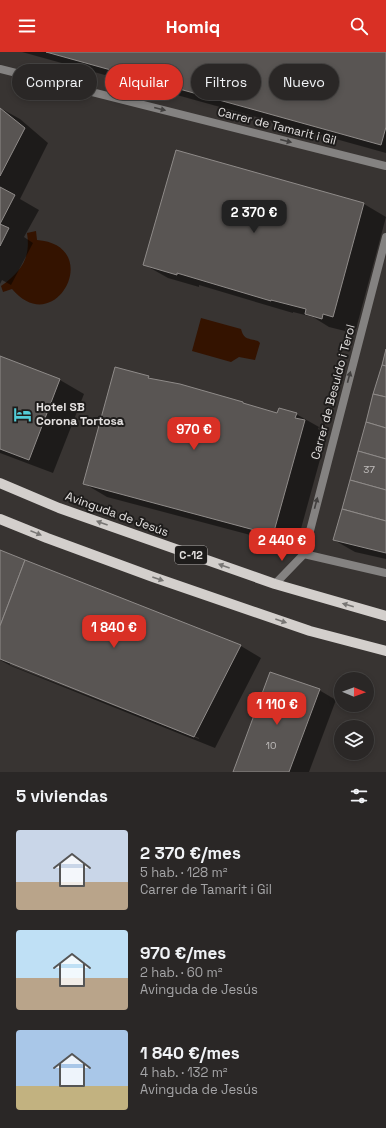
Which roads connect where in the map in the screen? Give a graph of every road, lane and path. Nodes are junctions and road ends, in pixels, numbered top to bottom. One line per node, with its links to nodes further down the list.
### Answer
1 (0, 69): 2 (street, Carrer de Tamarit i Gil, one-way to 2)
2 (386, 166)
3 (386, 237): 6 (street, Carrer de Besuldo i Terol, one-way to 3)
4 (0, 483): 8 (main road, Avinguda de Jesús / C-12, one-way to 4)
5 (0, 519): 10 (main road, one-way to 10)
6 (304, 554): 7 (street); 8 (street)
7 (386, 573)
8 (275, 584): 9 (main road, Avinguda de Jesús / C-12, one-way to 8)
9 (386, 616)
10 (386, 651)

